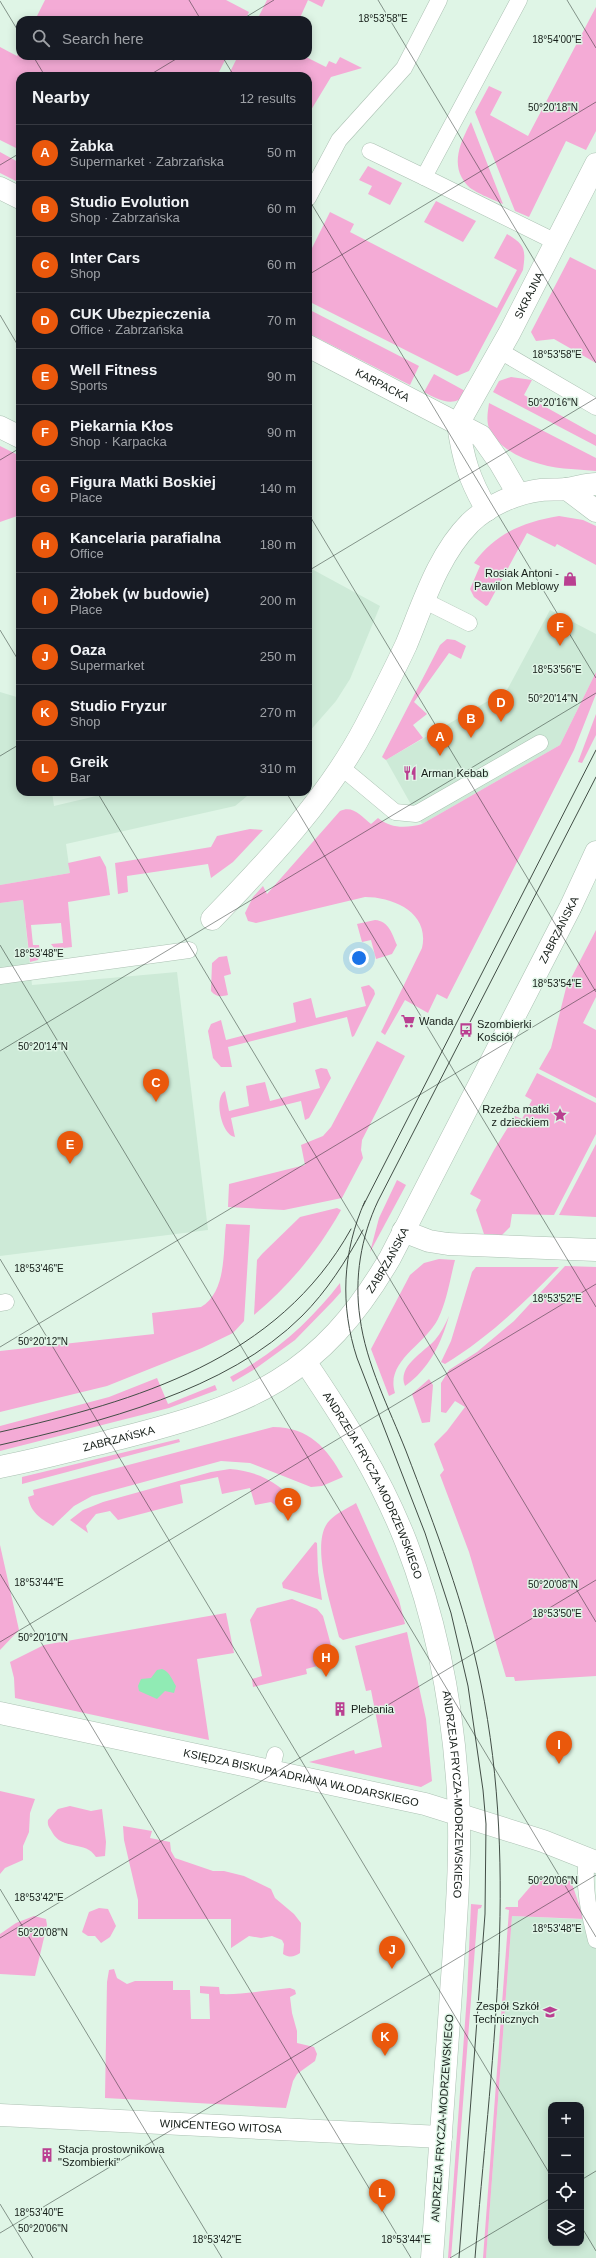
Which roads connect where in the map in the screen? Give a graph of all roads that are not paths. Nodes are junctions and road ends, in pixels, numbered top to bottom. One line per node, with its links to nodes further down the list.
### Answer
1 (439, 0): 8 (lane)
2 (519, 0): 5 (lane)
3 (370, 151): 5 (lane)
4 (596, 164): 7 (street, SKRAJNA)
5 (424, 177): 10 (lane)
6 (0, 188): 9 (street)
7 (590, 188): 10 (street, SKRAJNA)
8 (312, 191)
9 (16, 196)
10 (556, 242): 12 (street, SKRAJNA)
11 (312, 348): 14 (street, KARPACKA)
12 (500, 351): 13 (lane); 14 (street, SKRAJNA)
13 (596, 407)
14 (458, 424): 19 (street, KARPACKA); 20 (street)
15 (0, 426): 16 (street)
16 (16, 434)
17 (596, 484): 18 (street)
18 (566, 489): 19 (street); 21 (street)
19 (518, 494): 20 (street)
20 (487, 510): 22 (street)
21 (596, 511)
22 (425, 600): 23 (lane); 25 (street)
23 (469, 623)
24 (540, 743): 25 (lane)
25 (341, 767): 27 (street)
26 (596, 852): 30 (street, ZABRZAŃSKA)
27 (212, 919)
28 (189, 950): 29 (lane)
29 (0, 976)
30 (403, 1232): 31 (street); 32 (street, ZABRZAŃSKA)
31 (596, 1250)
32 (306, 1363): 33 (street, ZABRZAŃSKA); 35 (street, ANDRZEJA FRYCZA-MODRZEWSKIEGO)
33 (0, 1467)
34 (0, 1714): 35 (street, KSIĘDZA BISKUPA ADRIANA WŁODARSKIEGO)
35 (458, 1816): 36 (street, KSIĘDZA BISKUPA ADRIANA WŁODARSKIEGO); 39 (street, ANDRZEJA FRYCZA-MODRZEWSKIEGO)
36 (591, 1860): 37 (lane)
37 (596, 1940)
38 (0, 2115): 39 (street, WINCENTEGO WITOSA)
39 (441, 2138): 40 (street, ANDRZEJA FRYCZA-MODRZEWSKIEGO)
40 (432, 2258)

